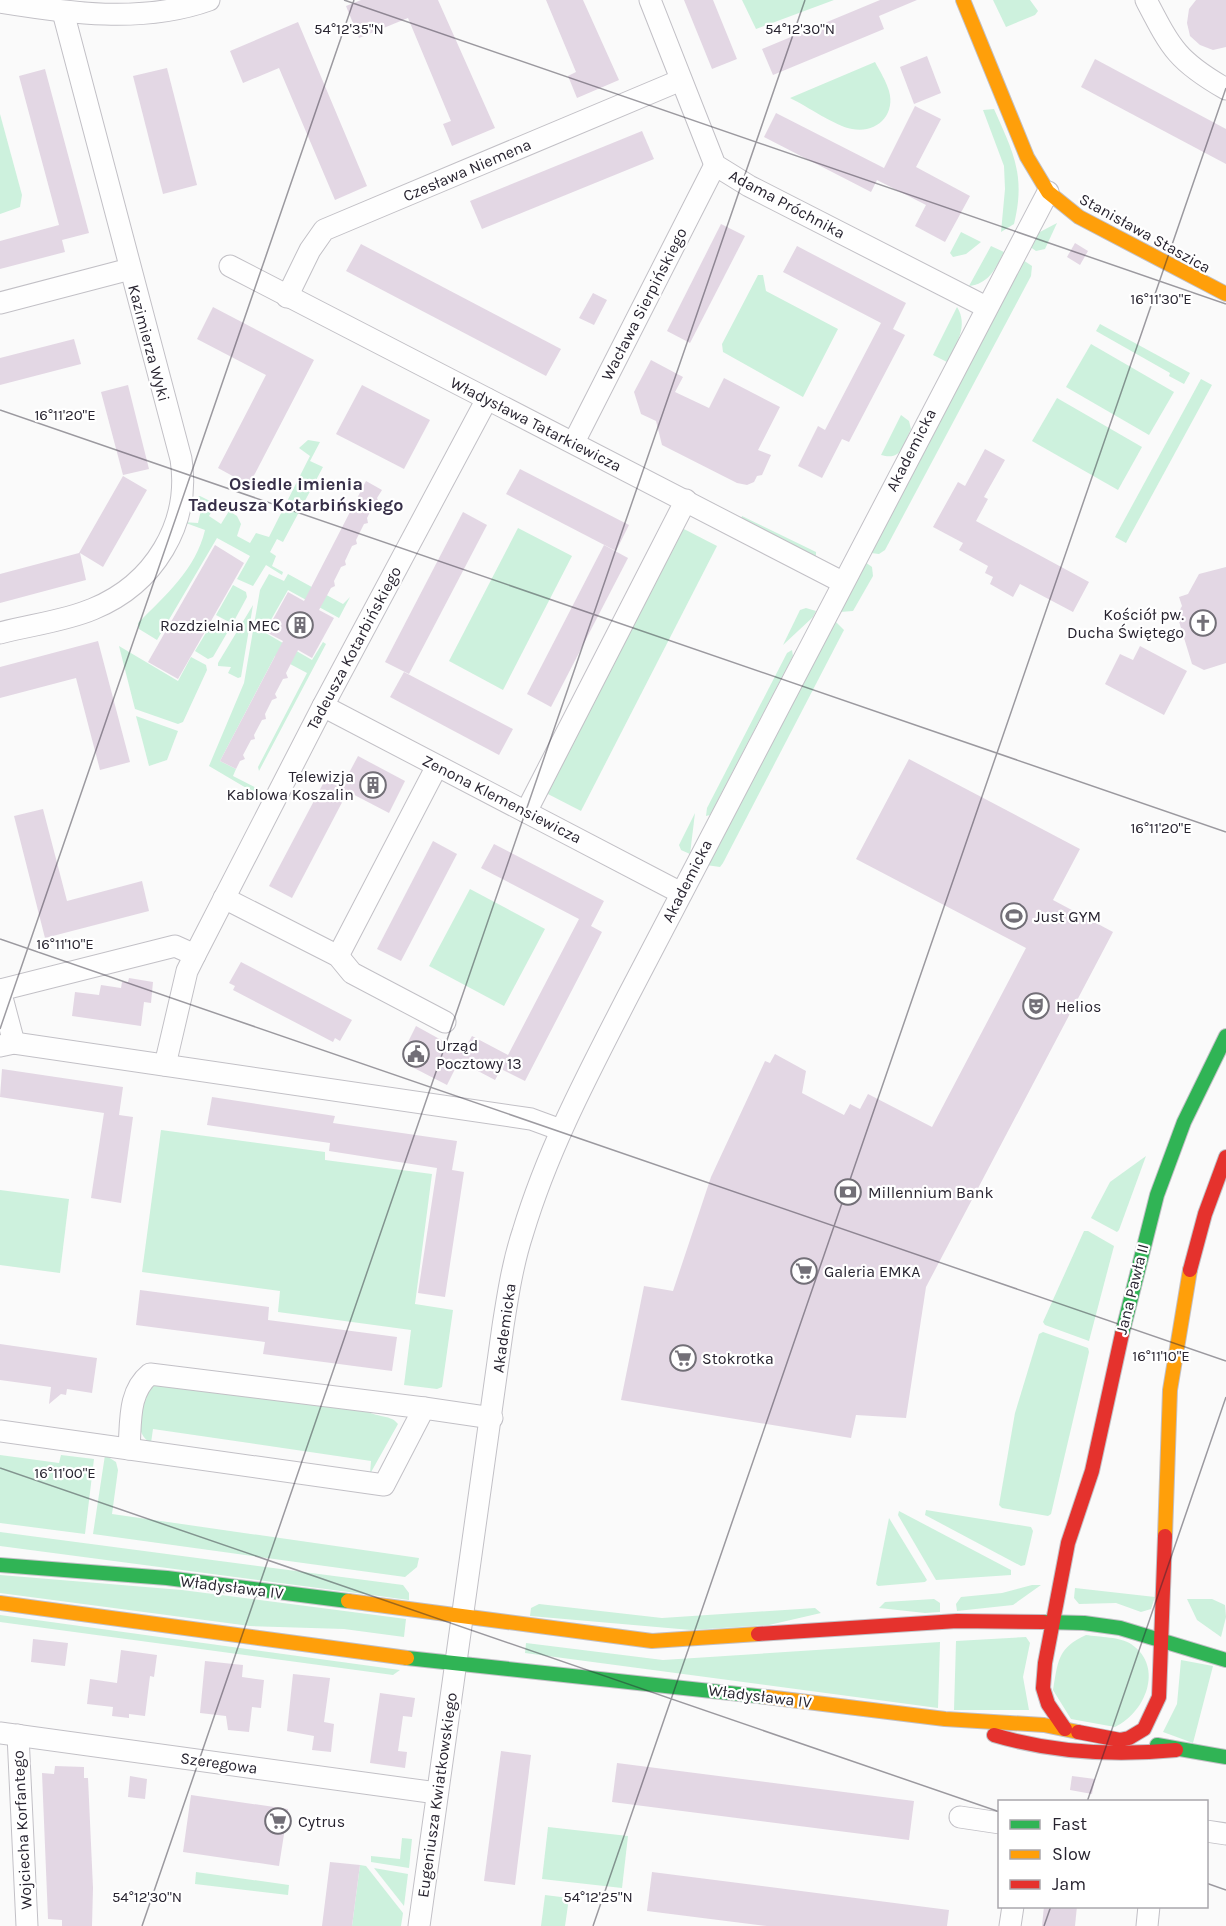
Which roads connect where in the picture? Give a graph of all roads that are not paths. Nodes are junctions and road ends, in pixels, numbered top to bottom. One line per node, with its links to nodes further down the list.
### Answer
1 (209, 0): 6 (street)
2 (650, 0): 7 (street, Adama Próchnika)
3 (963, 0): 10 (main road, Stanisława Staszica)
4 (1146, 0): 8 (street)
5 (0, 2): 6 (street)
6 (63, 12): 12 (street, Kazimierza Wyki)
7 (681, 80): 9 (street, Adama Próchnika); 14 (street, Czesława Niemena)
8 (1226, 89)
9 (715, 165): 16 (street, Adama Próchnika); 18 (street, Wacława Sierpińskiego)
10 (1048, 192): 13 (main road, Stanisława Staszica); 16 (street, Akademicka)
11 (230, 266): 14 (street, Władysława Tatarkiewicza)
12 (130, 269): 15 (street); 21 (street, Kazimierza Wyki)
13 (1226, 294)
14 (287, 297): 17 (street, Władysława Tatarkiewicza)
15 (0, 303)
16 (986, 308): 20 (street, Akademicka)
17 (486, 399): 18 (street, Władysława Tatarkiewicza); 22 (street, Tadeusza Kotarbińskiego)
18 (574, 442): 19 (street, Władysława Tatarkiewicza)
19 (686, 500): 20 (street, Władysława Tatarkiewicza); 24 (street)
20 (842, 582): 25 (street, Akademicka)
21 (0, 633)
22 (323, 705): 23 (street, Zenona Klemensiewicza); 26 (street, Tadeusza Kotarbińskiego)
23 (437, 766): 24 (street, Zenona Klemensiewicza); 28 (street)
24 (526, 812): 25 (street, Zenona Klemensiewicza)
25 (681, 893): 34 (street, Akademicka)
26 (224, 898): 27 (street, Tadeusza Kotarbińskiego); 28 (street)
27 (195, 955): 29 (street); 33 (street, Tadeusza Kotarbińskiego)
28 (338, 956): 30 (street)
29 (0, 990): 32 (street)
30 (445, 1022)
31 (1226, 1036): 44 (main road, Jana Pawła II)
32 (7, 1044): 33 (street)
33 (165, 1065): 34 (street)
34 (561, 1130): 38 (street, Akademicka)
35 (1226, 1157): 36 (main road)
36 (1221, 1180): 45 (main road)
37 (424, 1407): 38 (street); 40 (street); 40 (street)
38 (492, 1418): 43 (street, Akademicka)
39 (0, 1431): 40 (street)
40 (129, 1449)
41 (0, 1565): 43 (main road, Władysława IV)
42 (0, 1604): 47 (main road, Władysława IV)
43 (464, 1618): 44 (main road, Władysława IV); 47 (street)
44 (1054, 1622): 45 (main road); 49 (main road)
45 (1160, 1640): 46 (main road); 51 (main road)
46 (1226, 1660)
47 (455, 1664): 48 (main road, Władysława IV); 54 (street, Eugeniusza Kwiatkowskiego)
48 (945, 1719): 49 (main road, Władysława IV); 52 (main road)
49 (1065, 1729): 51 (main road)
50 (9, 1734): 54 (street, Szeregowa); 61 (street, Wojciecha Korfantego)
51 (1129, 1738): 52 (main road)
52 (1176, 1750): 53 (main road)
53 (1226, 1757)
54 (437, 1793): 62 (street, Eugeniusza Kwiatkowskiego)
55 (960, 1817): 56 (street)
56 (998, 1823)
57 (1208, 1831): 58 (street)
58 (1226, 1834)
59 (1012, 1908): 63 (street)
60 (1149, 1908): 64 (street)
61 (27, 1926)
62 (419, 1926)
63 (1010, 1926)
64 (1147, 1926)

